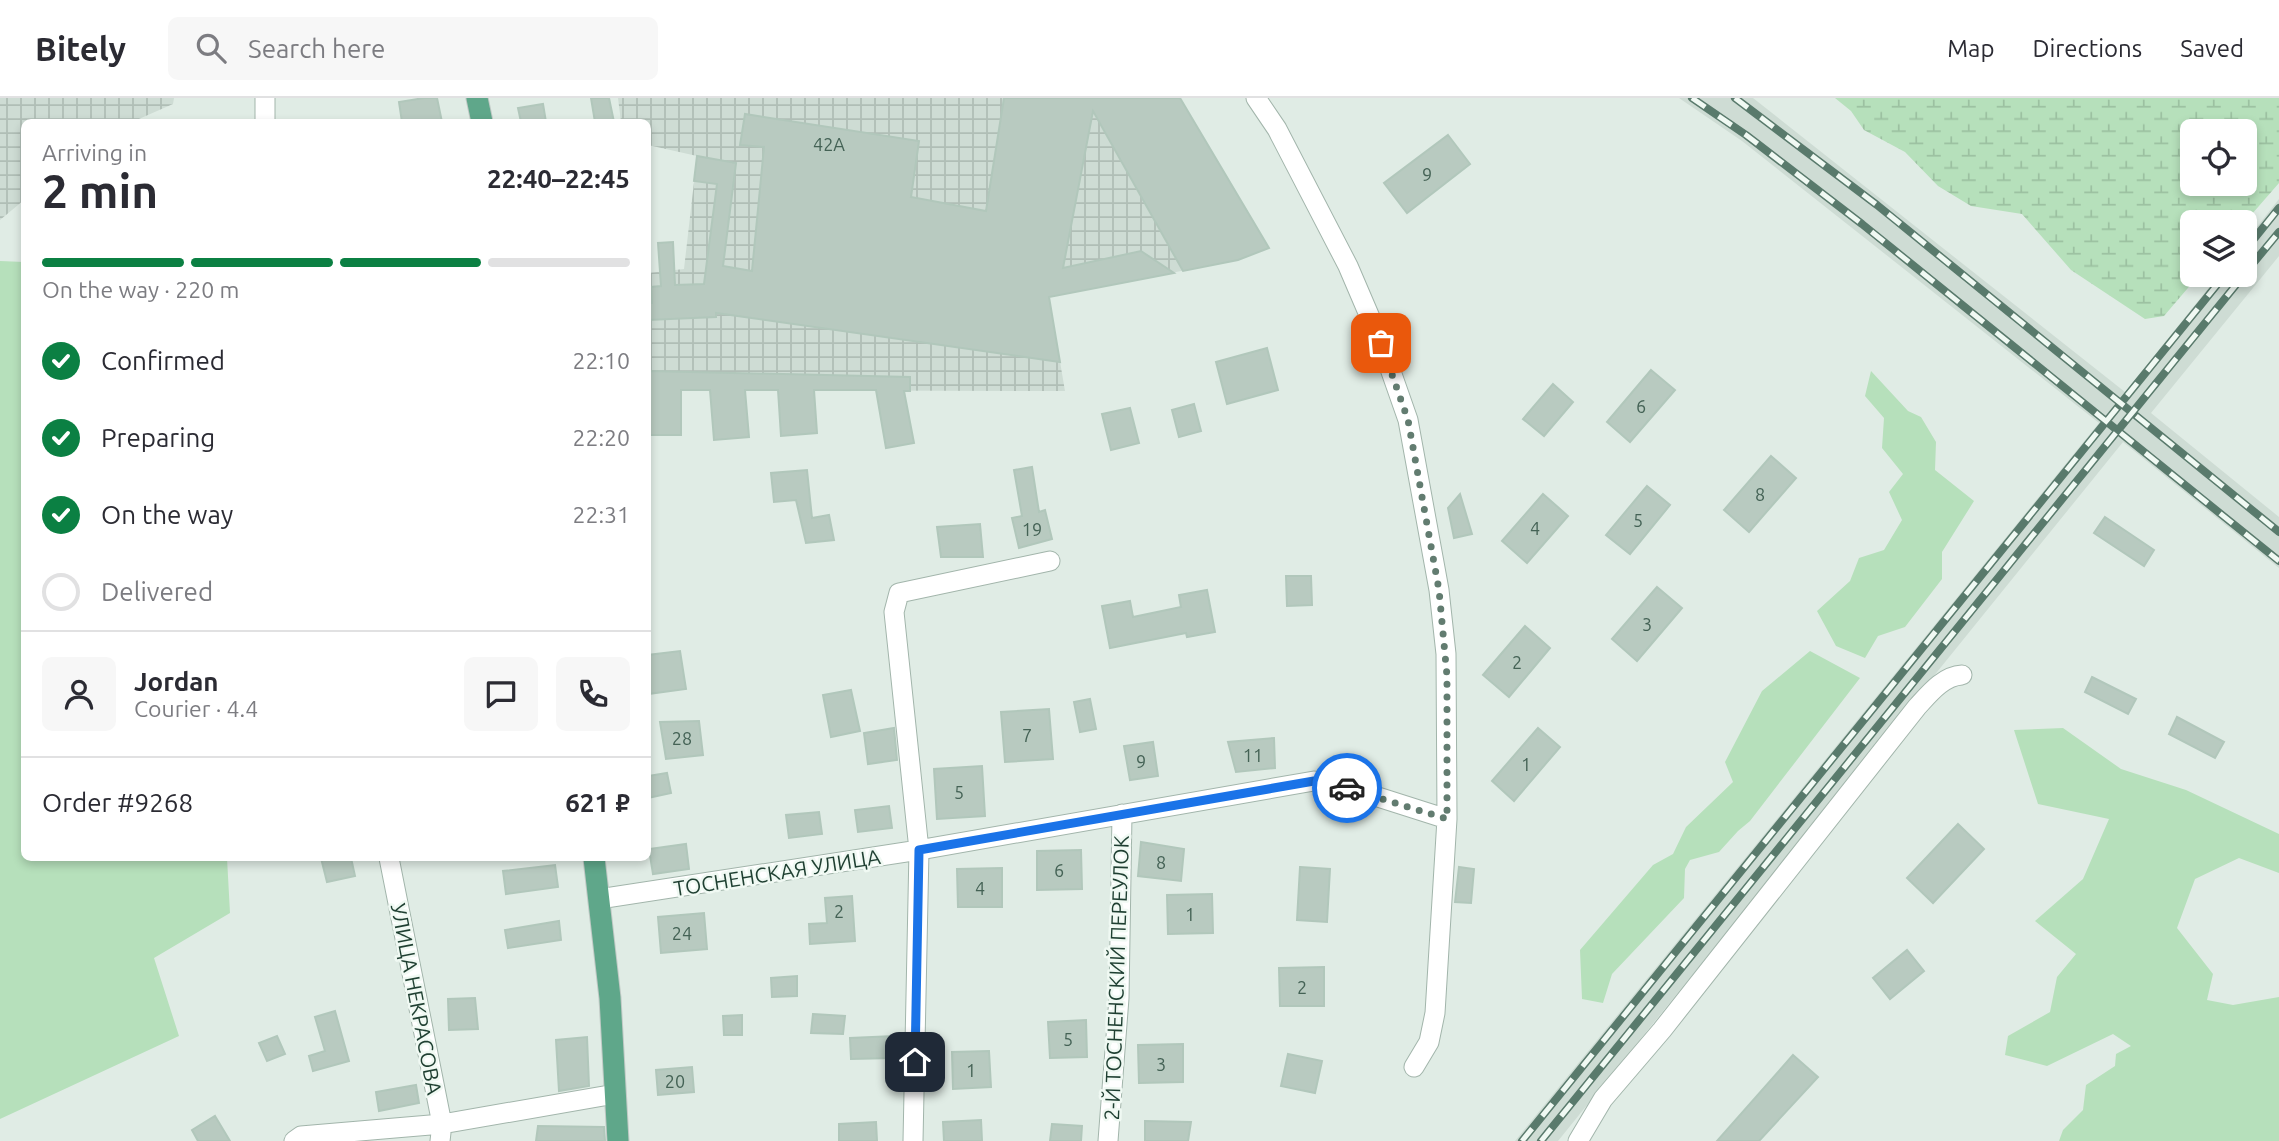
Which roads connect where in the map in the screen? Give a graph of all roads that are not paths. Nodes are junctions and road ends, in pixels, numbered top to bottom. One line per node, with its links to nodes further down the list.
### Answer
1 (265, 98): 4 (street)
2 (477, 98): 5 (main road)
3 (1256, 98): 9 (street)
4 (265, 119)
5 (481, 119)
6 (1050, 561): 10 (street)
7 (1962, 676): 21 (street)
8 (1122, 814): 9 (street, ТОСНЕНСКАЯ УЛИЦА); 10 (street, ТОСНЕНСКАЯ УЛИЦА); 20 (street, 2-Й ТОСНЕНСКИЙ ПЕРЕУЛОК)
9 (1447, 819): 14 (street)
10 (919, 850): 13 (street, ТОСНЕНСКАЯ УЛИЦА); 19 (street)
11 (389, 861): 16 (street, УЛИЦА НЕКРАСОВА)
12 (594, 861): 13 (main road)
13 (599, 899): 15 (main road)
14 (1414, 1067)
15 (615, 1094): 16 (street); 18 (main road)
16 (441, 1133): 17 (street)
17 (294, 1141)
18 (618, 1141)
19 (913, 1141)
20 (1108, 1141)
21 (1578, 1141)

